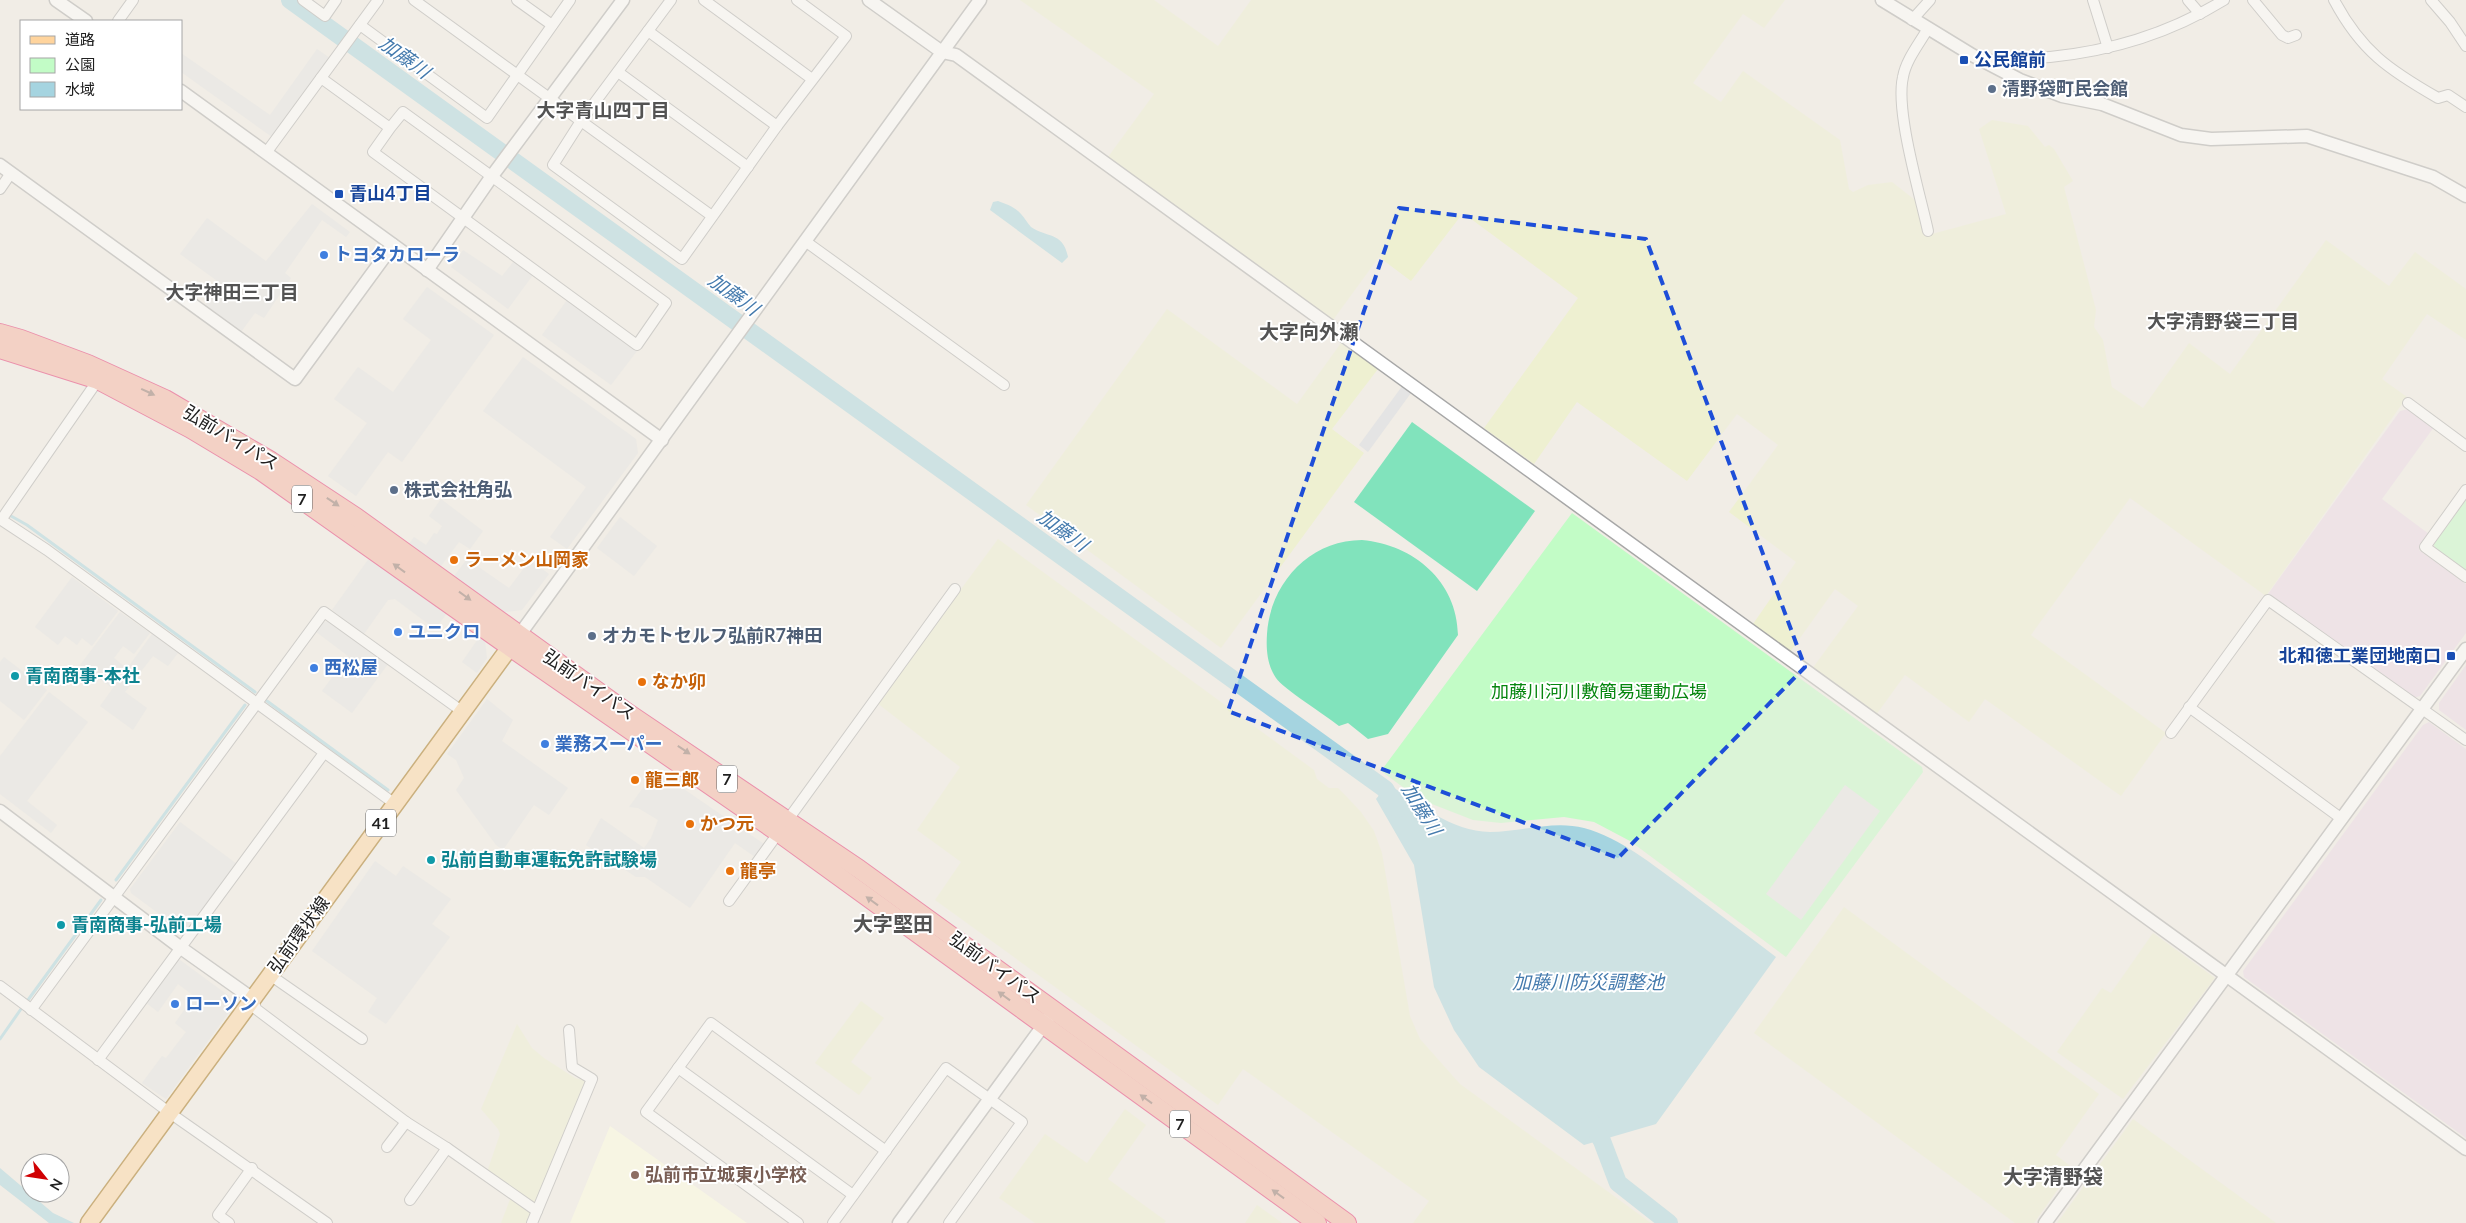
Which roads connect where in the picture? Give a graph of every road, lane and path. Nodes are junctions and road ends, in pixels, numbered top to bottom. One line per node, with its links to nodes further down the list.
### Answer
1 (56, 0): 24 (street)
2 (133, 0): 25 (street)
3 (303, 0): 4 (street)
4 (336, 0)
5 (378, 0): 28 (street)
6 (414, 0): 37 (street)
7 (517, 0): 27 (street)
8 (570, 0): 27 (street)
9 (623, 0): 41 (street)
10 (671, 0): 30 (street)
11 (704, 0): 39 (street)
12 (797, 0): 39 (street)
13 (869, 0): 34 (street)
14 (980, 0): 34 (street)
15 (1882, 0): 26 (street)
16 (1930, 0): 26 (street)
17 (2093, 0): 33 (street)
18 (2188, 0): 23 (street)
19 (2224, 0): 23 (street)
20 (2253, 0): 31 (street)
21 (2334, 0): 42 (street)
22 (2431, 0): 32 (street)
23 (2200, 14): 33 (street)
24 (85, 20)
25 (119, 20)
26 (1912, 20): 29 (street)
27 (552, 26): 37 (street)
28 (357, 29): 37 (street); 38 (street)
29 (1927, 30): 35 (street); 55 (street)
30 (648, 31): 36 (street); 44 (street)
31 (2296, 35)
32 (2466, 46)
33 (2108, 48): 35 (street)
34 (942, 52): 56 (street); 90 (street)
35 (1981, 60): 52 (street)
36 (618, 72): 43 (street); 48 (street)
37 (517, 75): 41 (street)
38 (321, 78): 45 (street); 46 (street)
39 (812, 80): 44 (street)
40 (182, 92): 46 (street)
41 (550, 99): 43 (street); 50 (street)
42 (2466, 107)
43 (581, 121): 53 (street); 53 (street)
44 (777, 126): 48 (street)
45 (390, 128): 50 (street); 54 (street)
46 (266, 152): 57 (street)
47 (0, 165): 49 (street)
48 (748, 167): 53 (street)
49 (11, 173): 51 (street); 57 (street)
50 (492, 176): 54 (street); 54 (street)
51 (0, 189)
52 (2466, 196)
53 (712, 216)
54 (462, 218): 58 (street)
55 (1928, 231)
56 (805, 241): 65 (street); 67 (street)
57 (393, 245): 58 (street)
58 (427, 270): 67 (street)
59 (0, 323): 63 (highway)
60 (0, 333): 63 (highway, 弘前バイパス / 7)
61 (0, 349): 63 (highway, 弘前バイパス / 7)
62 (0, 356): 63 (highway)
63 (84, 369): 64 (highway, 弘前バイパス / 7); 73 (highway, 弘前バイパス / 7, one-way to 73)
64 (98, 380): 70 (street); 73 (highway, 弘前バイパス / 7, one-way to 64)
65 (1004, 385)
66 (2408, 403): 68 (street)
67 (662, 440): 73 (street)
68 (2466, 446)
69 (2466, 490): 71 (street)
70 (1, 520): 75 (street)
71 (2466, 577)
72 (955, 589): 85 (street)
73 (514, 642): 78 (main road, 弘前環状線 / 41); 85 (highway, 弘前バイパス / 7)
74 (2466, 649): 77 (street)
75 (256, 704): 78 (street); 81 (street); 86 (street)
76 (2189, 707): 77 (street); 79 (street); 84 (street)
77 (2423, 709): 80 (street); 84 (street)
78 (463, 712): 82 (main road, 弘前環状線 / 41)
79 (2170, 733)
80 (2466, 740)
81 (324, 753): 82 (street); 88 (street)
82 (395, 804): 89 (main road, 弘前環状線 / 41)
83 (0, 810): 86 (street)
84 (2342, 819): 90 (street)
85 (783, 826): 87 (street); 94 (highway, 弘前バイパス / 7); 95 (highway, 弘前バイパス / 7, one-way to 85)
86 (114, 897): 88 (street); 93 (street)
87 (729, 901)
88 (181, 948): 92 (street); 98 (street)
89 (270, 976): 92 (main road, 弘前環状線 / 41); 97 (street)
90 (2228, 977): 105 (street); 121 (street)
91 (0, 986): 93 (street)
92 (253, 999): 101 (main road, 弘前環状線 / 41); 102 (street)
93 (31, 1010): 98 (street)
94 (1054, 1010): 95 (street); 120 (highway, 弘前バイパス / 7)
95 (1043, 1025): 100 (street); 119 (highway, 弘前バイパス / 7, one-way to 95)
96 (569, 1030): 110 (street)
97 (362, 1039)
98 (98, 1060): 101 (street)
99 (678, 1068): 106 (street); 108 (street); 115 (street)
100 (990, 1099): 106 (street); 117 (street); 118 (street)
101 (170, 1113): 107 (street); 111 (main road, 弘前環状線 / 41)
102 (406, 1122): 103 (street); 104 (street)
103 (387, 1147)
104 (447, 1148): 109 (street); 110 (street)
105 (2466, 1150)
106 (886, 1151): 108 (street)
107 (252, 1168): 112 (street); 113 (street)
108 (853, 1195): 116 (street)
109 (410, 1200)
110 (537, 1211): 114 (street)
111 (89, 1223)
112 (229, 1223)
113 (327, 1223)
114 (532, 1223)
115 (798, 1223)
116 (833, 1223)
117 (900, 1223)
118 (949, 1223)
119 (1317, 1223)
120 (1347, 1223)
121 (2046, 1223)

